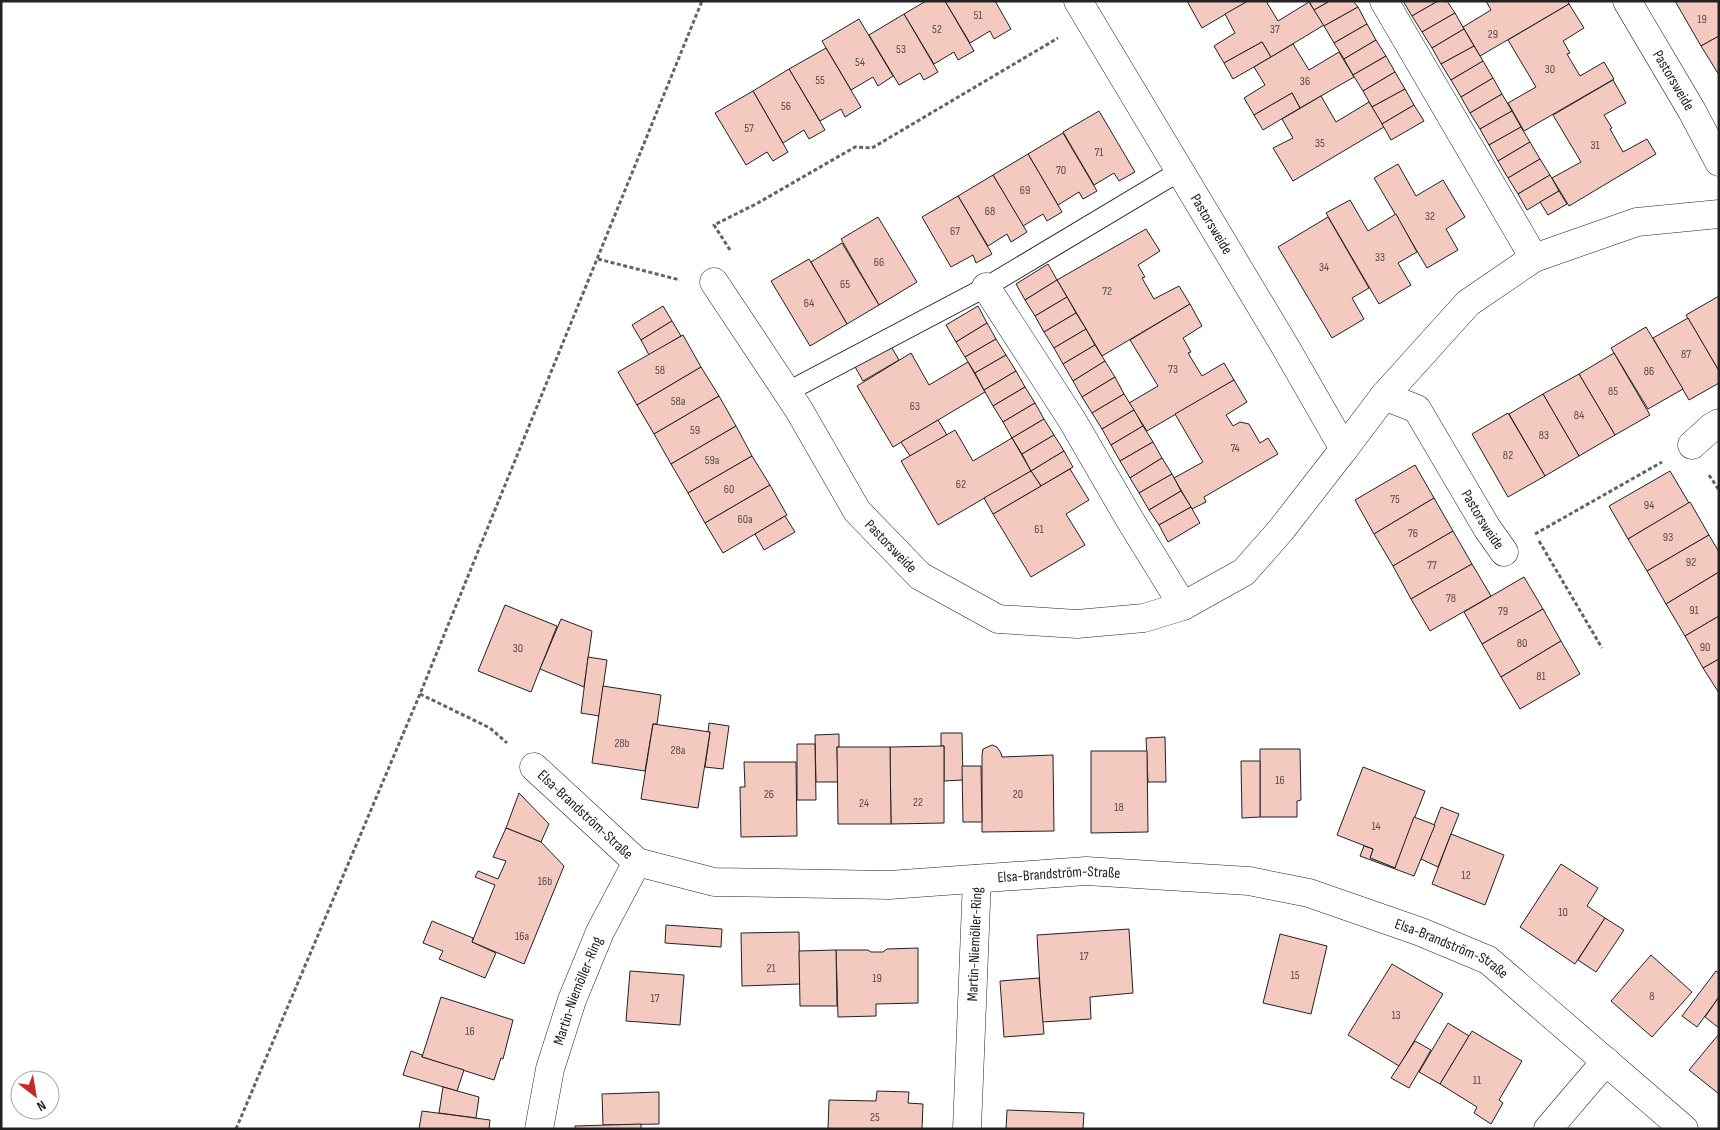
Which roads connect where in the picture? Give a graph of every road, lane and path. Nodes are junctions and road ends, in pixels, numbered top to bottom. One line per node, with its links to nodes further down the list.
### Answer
1 (702, 1): 9 (path)
2 (1384, 1): 8 (street)
3 (1627, 1): 5 (street, Pastorsweide)
4 (1083, 10): 6 (street, Pastorsweide); 10 (path)
5 (1719, 162)
6 (1180, 171): 11 (lane); 16 (street, Pastorsweide)
7 (1719, 214): 8 (street, Pastorsweide)
8 (1534, 258): 13 (street, Pastorsweide)
9 (598, 259): 10 (path); 21 (path)
10 (714, 282): 12 (street, Pastorsweide)
11 (986, 287): 12 (lane); 19 (street)
12 (787, 392): 19 (street, Pastorsweide)
13 (1384, 396): 16 (street, Pastorsweide); 18 (street, Pastorsweide)
14 (1719, 423): 15 (street)
15 (1692, 445): 17 (path, Pastorsweide)
16 (1344, 449): 19 (street, Pastorsweide)
17 (1535, 534): 18 (path, Pastorsweide); 20 (path)
18 (1504, 552)
19 (1184, 606)
20 (1602, 648)
21 (420, 694): 22 (path, Elsa-Brandström-Straße); 26 (path)
22 (534, 767): 23 (street, Elsa-Brandström-Straße)
23 (637, 862): 24 (street, Elsa-Brandström-Straße); 27 (street, Martin-Niemöller-Ring)
24 (977, 879): 25 (street, Elsa-Brandström-Straße); 28 (street, Martin-Niemöller-Ring)
25 (1606, 1061): 29 (street); 30 (street, Elsa-Brandström-Straße)
26 (236, 1129)
27 (539, 1129)
28 (967, 1129)
29 (1548, 1129)
30 (1684, 1129)

